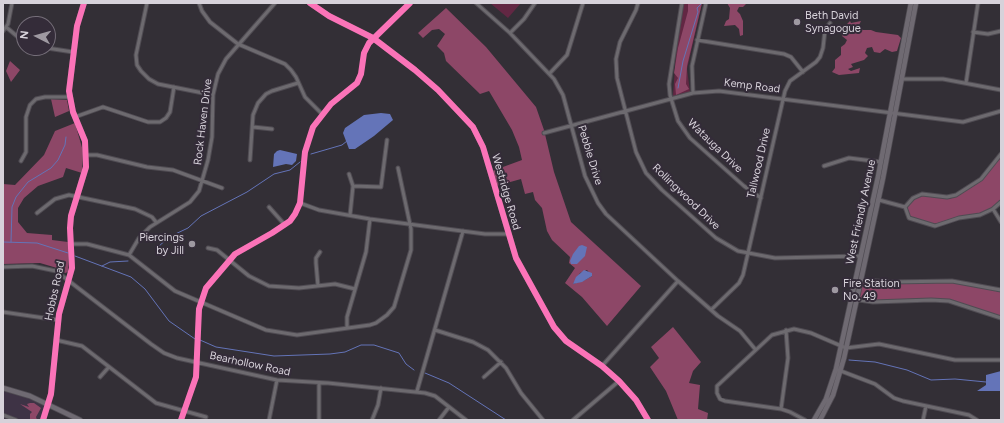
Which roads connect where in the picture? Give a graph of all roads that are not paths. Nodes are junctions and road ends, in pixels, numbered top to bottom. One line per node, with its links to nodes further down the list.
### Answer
1 (12, 3): 18 (street)
2 (84, 3): 28 (main road, Hobbs Road)
3 (147, 3): 34 (street)
4 (199, 3): 26 (street)
5 (275, 3): 26 (street, Rock Haven Drive)
6 (310, 3): 24 (main road, Westridge Road)
7 (410, 3): 24 (street)
8 (476, 3): 22 (street, Pebble Drive)
9 (534, 3): 22 (street)
10 (583, 3): 30 (street)
11 (638, 3): 42 (street, Rollingwood Drive)
12 (682, 3): 40 (street, Watauga Drive)
13 (706, 3): 25 (street)
14 (911, 3): 44 (main road, West Friendly Avenue)
15 (916, 3): 31 (main road, West Friendly Avenue)
16 (978, 3): 21 (street)
17 (830, 23): 29 (street, Tallwood Drive)
18 (6, 27): 19 (street); 23 (street)
19 (3, 31)
20 (1001, 31): 21 (street)
21 (973, 32): 33 (street)
22 (510, 33): 30 (street, Pebble Drive)
23 (16, 35)
24 (373, 38): 43 (street); 78 (main road, Westridge Road)
25 (698, 40): 29 (street); 36 (street)
26 (238, 44): 32 (street); 37 (street, Rock Haven Drive)
27 (56, 49): 28 (street)
28 (73, 52): 38 (main road, Hobbs Road)
29 (803, 72): 39 (street, Tallwood Drive)
30 (550, 73): 47 (street, Pebble Drive)
31 (902, 79): 33 (street); 44 (main road, West Friendly Avenue)
32 (298, 83): 43 (street); 46 (street)
33 (966, 83): 35 (street)
34 (174, 88): 37 (street); 45 (street)
35 (1001, 90)
36 (693, 94): 39 (street, Kemp Road); 40 (street, Kemp Road)
37 (213, 95): 59 (street, Rock Haven Drive)
38 (69, 97): 45 (main road, Hobbs Road); 54 (street)
39 (783, 98): 44 (street, Kemp Road); 63 (street, Tallwood Drive)
40 (671, 100): 42 (street, Kemp Road); 63 (street, Watauga Drive)
41 (1001, 111): 44 (street, Kemp Road)
42 (626, 112): 47 (street, Kemp Road); 83 (street, Rollingwood Drive)
43 (322, 114): 66 (street)
44 (893, 114): 55 (main road, West Friendly Avenue); 64 (main road, West Friendly Avenue)
45 (75, 116): 52 (main road, Hobbs Road)
46 (253, 127): 48 (street); 53 (street)
47 (572, 127): 49 (street, Kemp Road); 89 (street, Pebble Drive)
48 (272, 129)
49 (544, 133)
50 (387, 140): 60 (street)
51 (1001, 154): 68 (street)
52 (87, 155): 59 (street); 62 (main road, Hobbs Road)
53 (250, 160)
54 (21, 161)
55 (881, 162): 56 (street); 84 (main road, West Friendly Avenue)
56 (824, 166)
57 (398, 168): 76 (street)
58 (349, 174): 60 (street)
59 (203, 182): 61 (street); 73 (street, Rock Haven Drive)
60 (353, 186): 71 (street)
61 (222, 188)
62 (77, 196): 70 (street); 73 (street); 79 (main road, Hobbs Road)
63 (761, 198): 83 (street, Tallwood Drive)
64 (879, 200): 68 (street); 88 (main road, West Friendly Avenue)
65 (1001, 202): 69 (street)
66 (300, 203): 71 (street); 75 (street)
67 (269, 207): 75 (street)
68 (905, 207): 69 (street)
69 (993, 209): 74 (street)
70 (37, 213)
71 (350, 216): 72 (street)
72 (370, 219): 76 (street); 91 (street)
73 (156, 222): 82 (street, Rock Haven Drive)
74 (1001, 222)
75 (285, 225): 85 (street)
76 (410, 225): 77 (street); 99 (street)
77 (464, 231): 78 (street); 100 (street)
78 (508, 234): 108 (main road, Westridge Road)
79 (71, 244): 82 (street); 87 (main road, Hobbs Road)
80 (208, 248): 85 (street)
81 (320, 252): 90 (street)
82 (129, 255): 94 (street)
83 (749, 255): 84 (street, Rollingwood Drive); 95 (street, Tallwood Drive)
84 (862, 256): 93 (main road, West Friendly Avenue)
85 (229, 260): 90 (street); 94 (street)
86 (3, 268): 87 (street, Bearhollow Road)
87 (69, 280): 98 (main road, Hobbs Road); 106 (street, Bearhollow Road)
88 (861, 280): 92 (street); 93 (main road, West Friendly Avenue)
89 (678, 281): 95 (street, Pebble Drive); 108 (street)
90 (318, 286): 91 (street)
91 (355, 289): 99 (street)
92 (1001, 290)
93 (854, 300): 97 (street); 103 (main road, West Friendly Avenue)
94 (201, 302): 99 (street); 106 (street)
95 (711, 310): 104 (street, Pebble Drive)
96 (3, 312): 98 (street)
97 (1001, 318)
98 (58, 320): 102 (main road, Hobbs Road)
99 (347, 328)
100 (435, 330): 107 (street); 118 (street)
101 (786, 330): 103 (street); 104 (street); 122 (street)
102 (56, 340): 109 (street); 119 (main road, Hobbs Road)
103 (844, 348): 105 (street); 110 (main road, West Friendly Avenue); 139 (main road, West Friendly Avenue)
104 (756, 349): 122 (street)
105 (1001, 360)
106 (197, 362): 113 (street, Bearhollow Road); 123 (street)
107 (501, 362): 112 (street); 135 (street)
108 (602, 366): 114 (main road, Westridge Road)
109 (108, 368): 111 (street); 123 (street)
110 (841, 371): 120 (street); 140 (main road, West Friendly Avenue)
111 (100, 377)
112 (484, 377)
113 (276, 380): 115 (street, Bearhollow Road); 130 (street)
114 (619, 381): 136 (street); 137 (main road, Westridge Road)
115 (319, 383): 117 (street, Bearhollow Road); 131 (street)
116 (3, 388): 119 (main road)
117 (381, 388): 118 (street, Bearhollow Road); 132 (street)
118 (417, 391): 121 (street, Bearhollow Road)
119 (48, 404): 127 (main road, Hobbs Road); 128 (main road)
120 (926, 406): 141 (street); 142 (street)
121 (449, 407): 133 (street); 134 (street, Bearhollow Road)
122 (781, 409): 138 (street)
123 (185, 412): 125 (street); 129 (street)
124 (3, 415): 126 (street)
125 (206, 417)
126 (16, 420)
127 (43, 420)
128 (80, 420)
129 (181, 420)
130 (269, 420)
131 (319, 420)
132 (372, 420)
133 (439, 420)
134 (466, 420)
135 (543, 420)
136 (573, 420)
137 (648, 420)
138 (805, 420)
139 (814, 420)
140 (820, 420)
141 (923, 420)
142 (977, 420)

